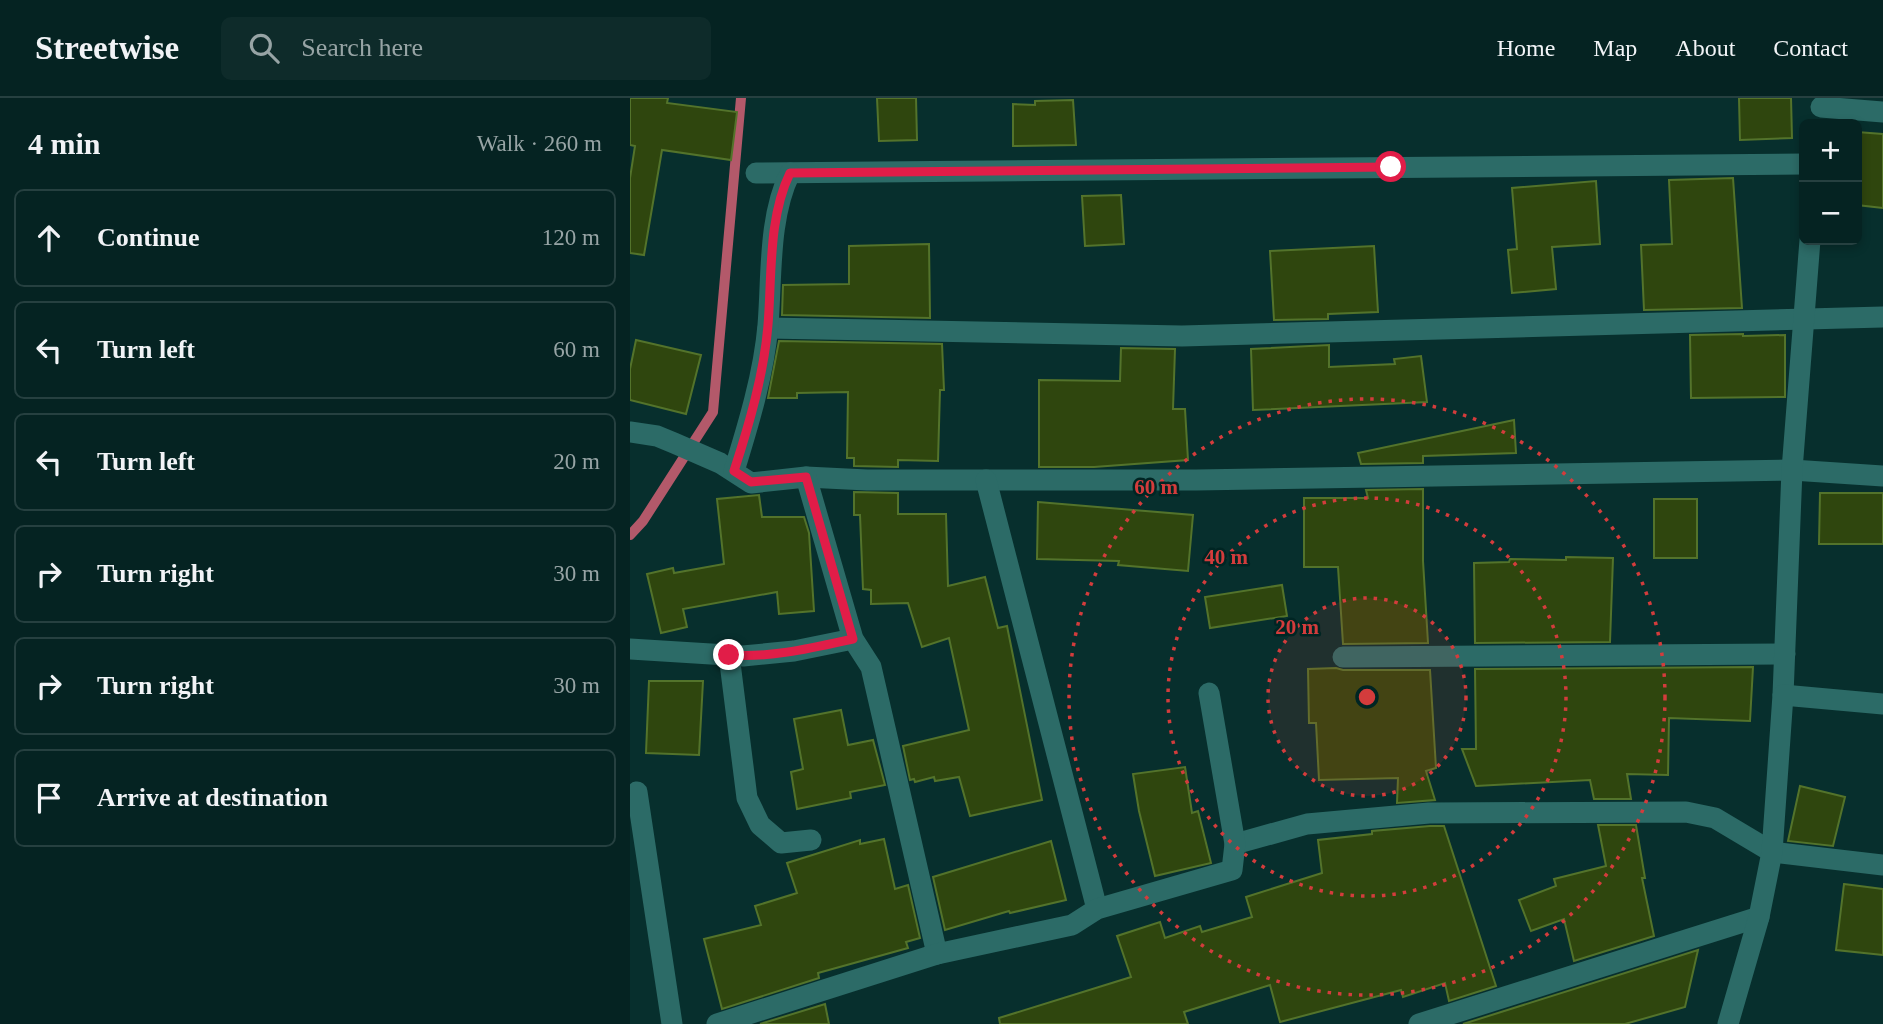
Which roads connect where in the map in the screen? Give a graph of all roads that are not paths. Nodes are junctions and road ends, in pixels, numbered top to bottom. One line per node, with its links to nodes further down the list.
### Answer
1 (1820, 110): 2 (street)
2 (1883, 112)
3 (1799, 164): 5 (street)
4 (756, 173): 5 (street)
5 (790, 173): 9 (street)
6 (1810, 245): 8 (street)
7 (1883, 317): 8 (street)
8 (1804, 318): 9 (street); 12 (street)
9 (768, 328): 11 (street)
10 (630, 432): 11 (street)
11 (734, 471): 14 (street)
12 (1792, 471): 13 (street); 15 (street); 18 (street)
13 (1883, 476)
14 (806, 477): 15 (street); 16 (street)
15 (986, 480): 29 (street)
16 (853, 639): 19 (street); 31 (street)
17 (630, 649): 19 (street)
18 (1785, 654): 20 (street); 22 (street)
19 (729, 655): 25 (street)
20 (1343, 657)
21 (1209, 692): 26 (street)
22 (1783, 695): 23 (street); 27 (street)
23 (1883, 704)
24 (637, 792): 32 (street)
25 (811, 840)
26 (1235, 844): 27 (street); 29 (street)
27 (1772, 852): 28 (street); 30 (street)
28 (1883, 865)
29 (1097, 909): 31 (street)
30 (1759, 916): 34 (street); 35 (street)
31 (937, 954): 33 (street)
32 (672, 1024)
33 (717, 1024)
34 (1419, 1024)
35 (1728, 1024)

